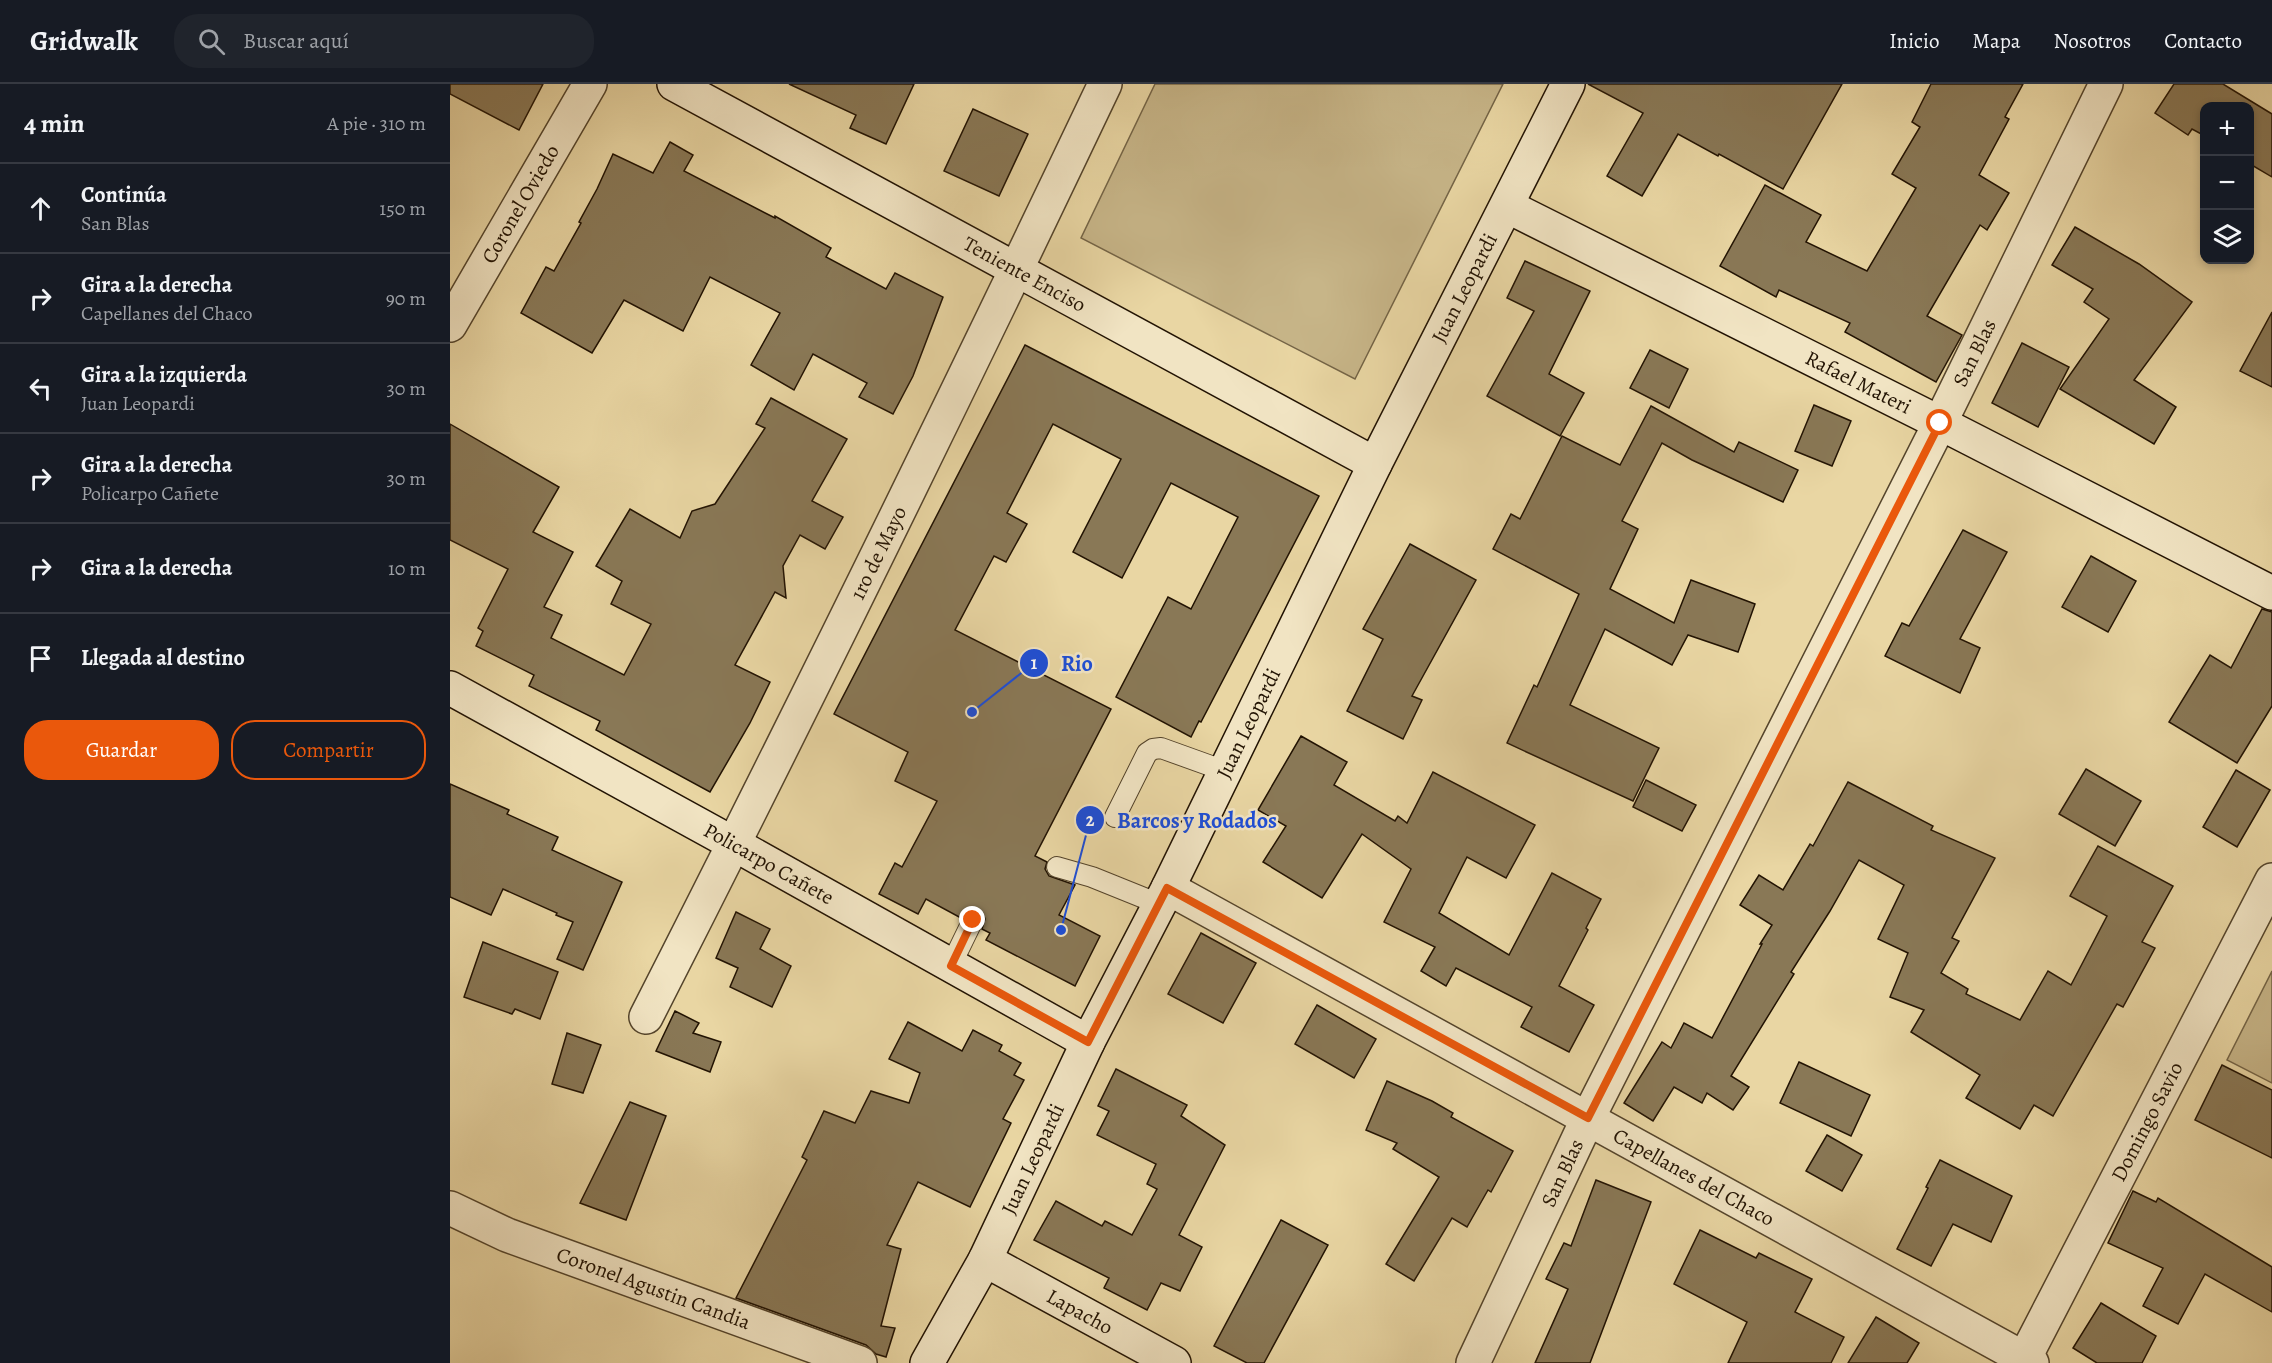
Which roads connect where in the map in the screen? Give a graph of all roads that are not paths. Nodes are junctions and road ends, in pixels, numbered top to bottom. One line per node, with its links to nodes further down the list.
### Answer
1 (590, 84): 8 (street, Coronel Oviedo)
2 (674, 84): 7 (street, Teniente Enciso)
3 (1106, 84): 7 (street, 1ro de Mayo)
4 (1568, 84): 6 (street, Juan Leopardi)
5 (2106, 84): 9 (street, San Blas)
6 (1507, 206): 9 (street, Rafael Materi); 10 (street, Juan Leopardi)
7 (1017, 268): 10 (street, Teniente Enciso); 15 (street, 1ro de Mayo)
8 (450, 325)
9 (1940, 423): 11 (street, Rafael Materi); 23 (street, San Blas)
10 (1375, 464): 13 (street, Juan Leopardi)
11 (2272, 593)
12 (450, 688): 15 (street, Policarpo Cañete)
13 (1225, 771): 14 (lane); 18 (street, Juan Leopardi)
14 (1115, 817)
15 (735, 844): 20 (street, Policarpo Cañete); 21 (street, 1ro de Mayo)
16 (1057, 867): 18 (lane)
17 (2272, 880): 26 (street, Domingo Savio)
18 (1163, 896): 22 (street, Juan Leopardi); 23 (street, Capellanes del Chaco)
19 (973, 920): 20 (lane)
20 (951, 966): 22 (street, Policarpo Cañete)
21 (646, 1017)
22 (1088, 1042): 25 (street, Juan Leopardi)
23 (1588, 1118): 26 (street, Capellanes del Chaco); 30 (street, San Blas)
24 (450, 1208): 27 (street, Coronel Agustin Candia)
25 (985, 1260): 28 (street, Juan Leopardi); 29 (street, Lapacho)
26 (2026, 1362)
27 (860, 1363)
28 (927, 1363)
29 (1174, 1363)
30 (1473, 1363)

